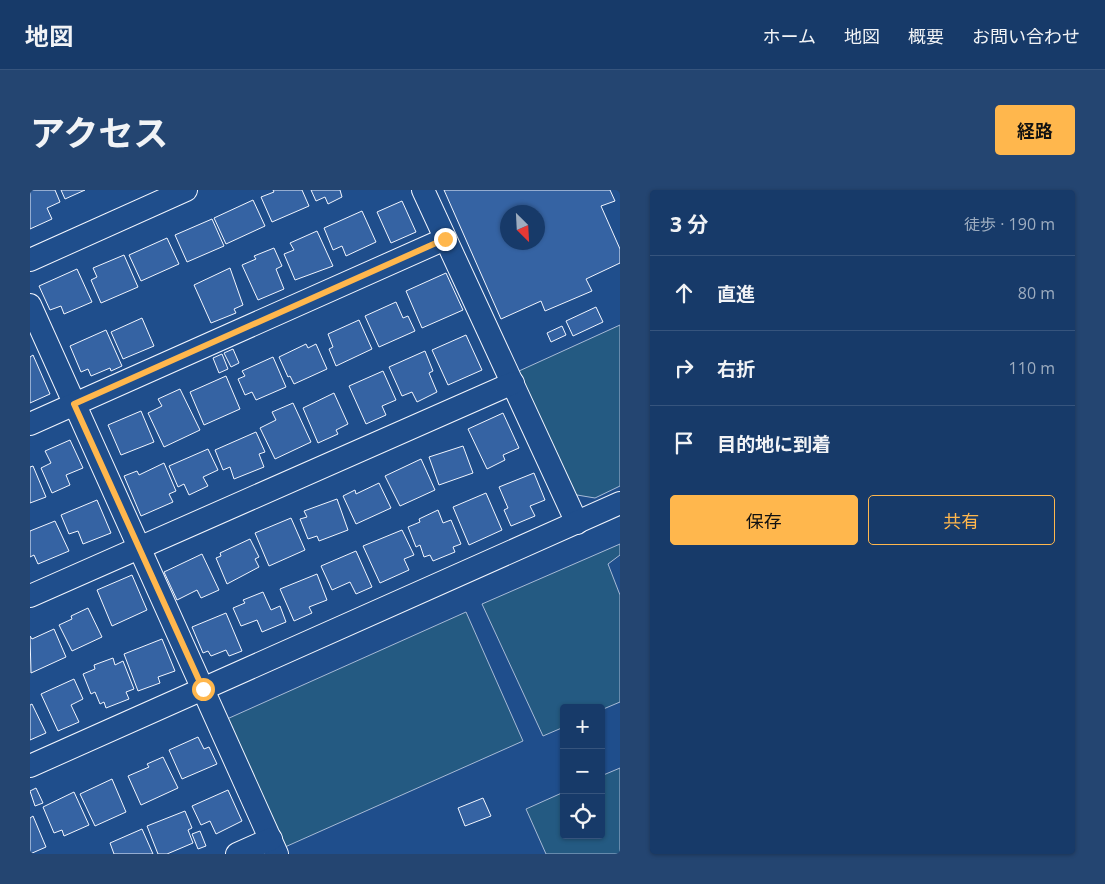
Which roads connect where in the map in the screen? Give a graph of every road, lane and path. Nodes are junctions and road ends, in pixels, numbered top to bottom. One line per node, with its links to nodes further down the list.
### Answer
1 (186, 190): 4 (street)
2 (423, 190): 3 (street)
3 (445, 239): 6 (street); 7 (street)
4 (30, 260)
5 (30, 305): 7 (street)
6 (513, 383): 10 (street); 11 (street)
7 (74, 404): 8 (street); 11 (street)
8 (30, 424)
9 (620, 503): 10 (street)
10 (576, 522): 13 (street)
11 (139, 548): 12 (street); 13 (street)
12 (30, 596)
13 (203, 689): 14 (street); 15 (street)
14 (30, 766)
15 (274, 847): 16 (street)
16 (237, 854)

